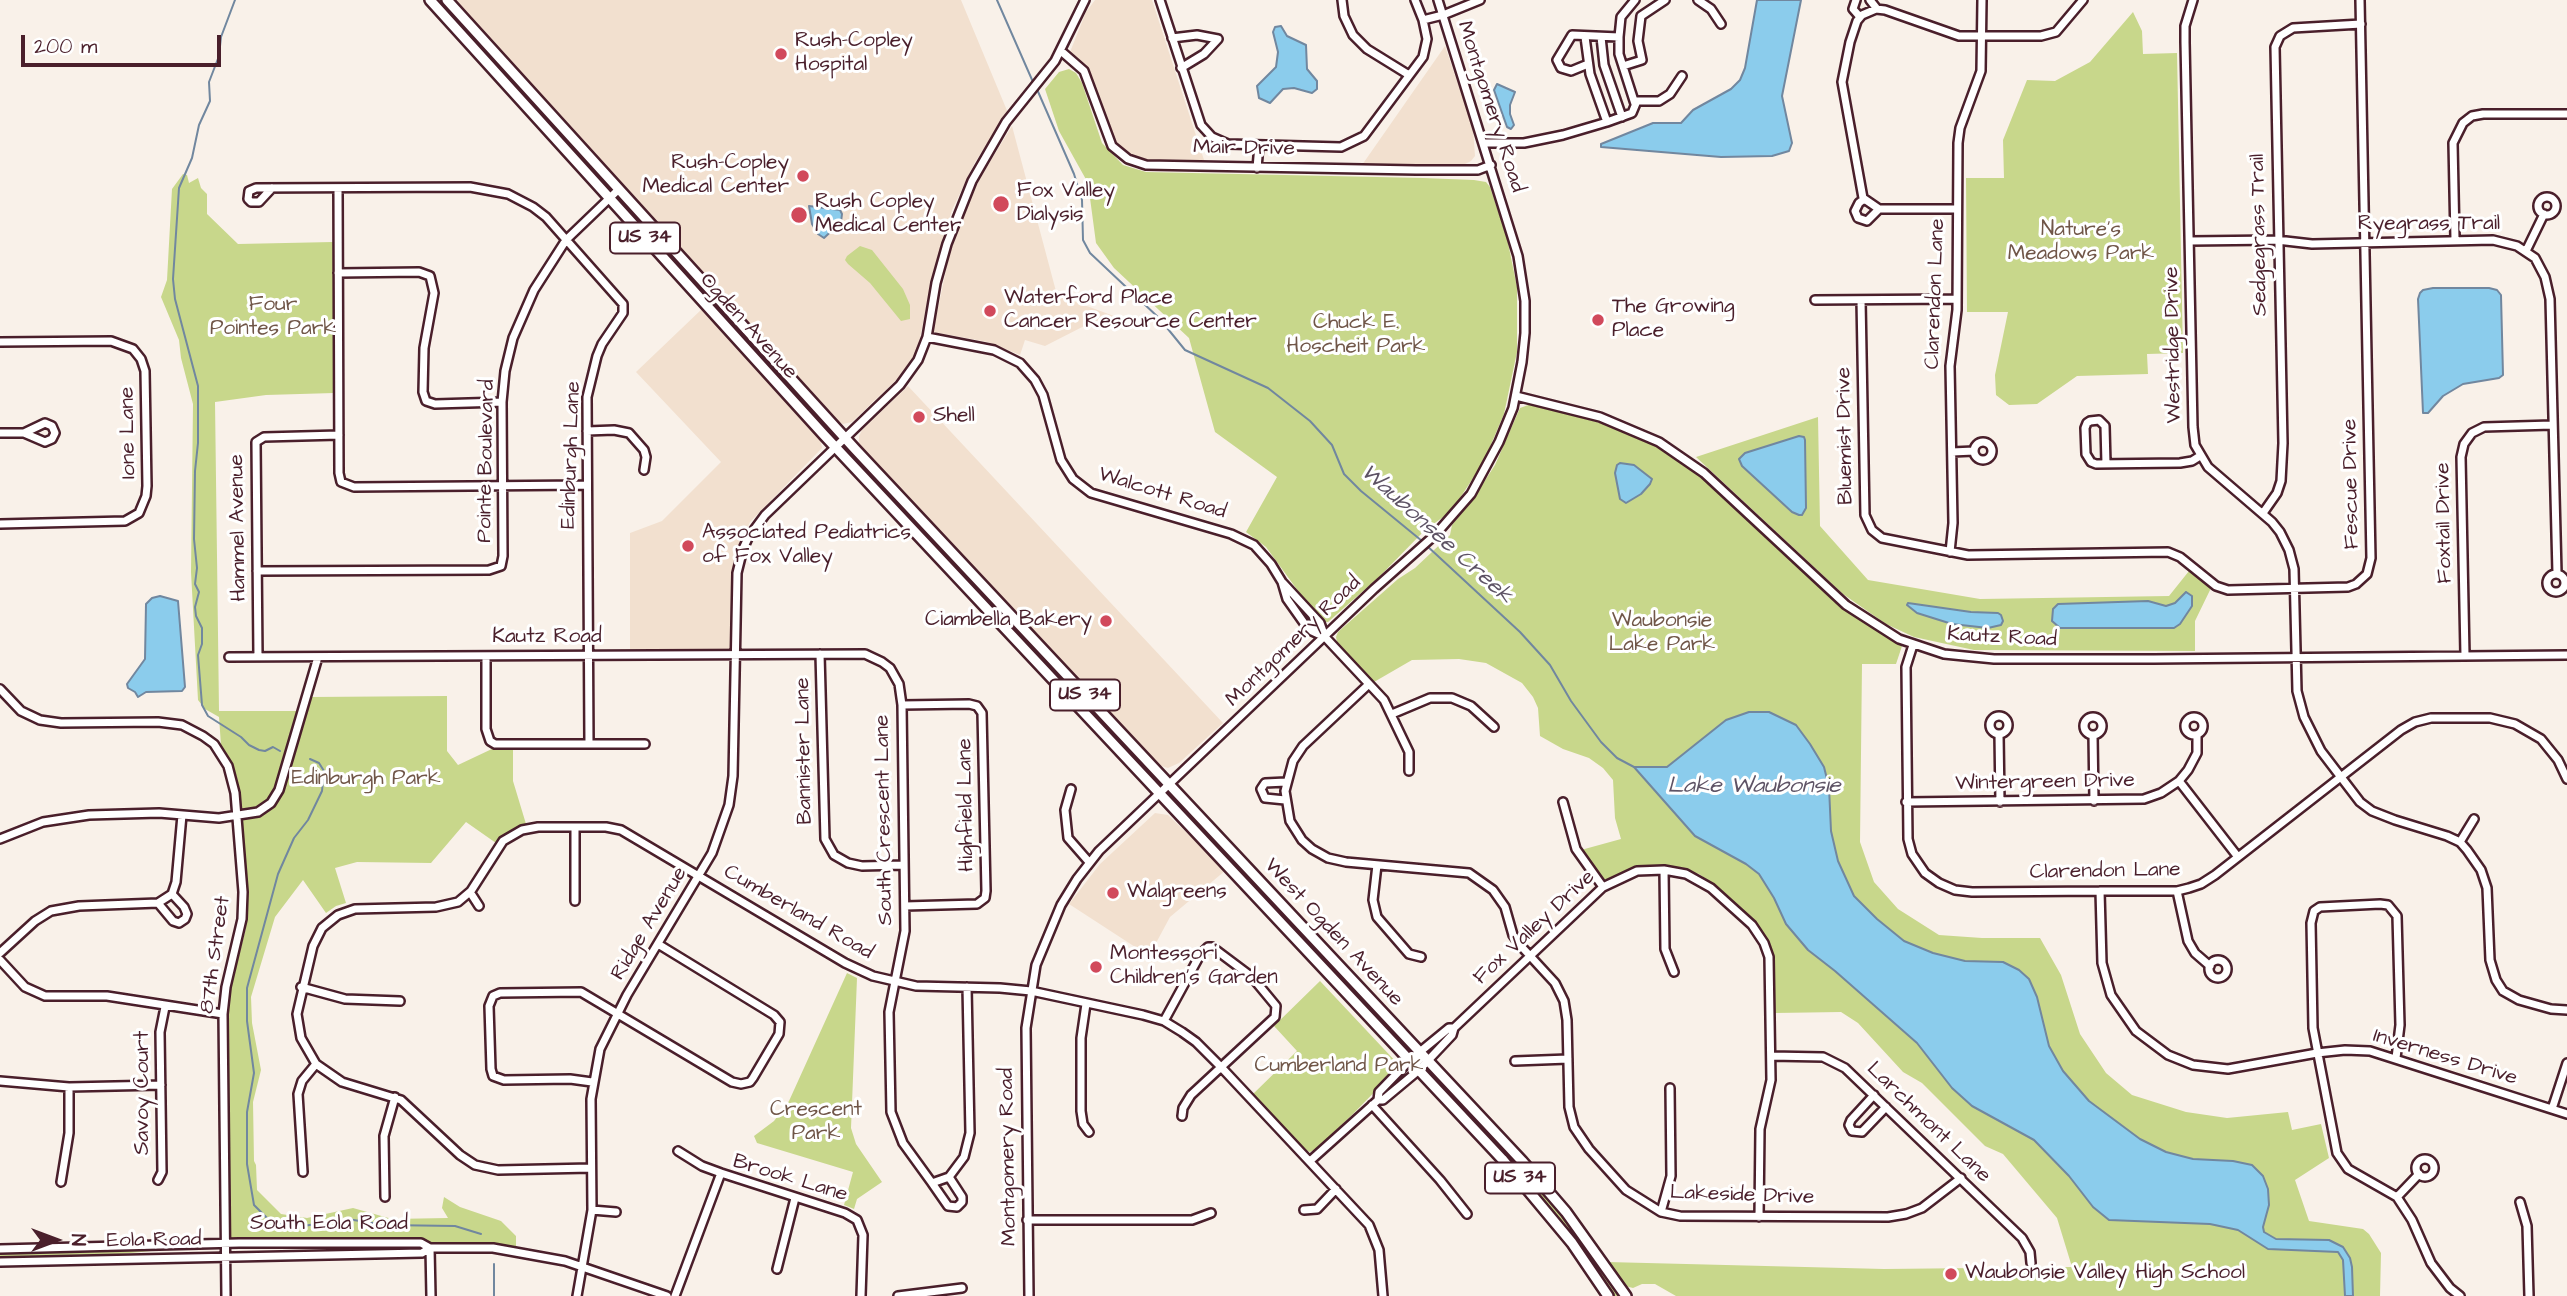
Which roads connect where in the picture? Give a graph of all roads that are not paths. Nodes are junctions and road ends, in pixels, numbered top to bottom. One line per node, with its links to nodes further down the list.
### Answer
1 (430, 0): 48 (main road, Ogden Avenue / US 34)
2 (447, 0): 47 (main road, Ogden Avenue / US 34)
3 (1085, 0): 29 (street, Ridge Avenue)
4 (1160, 0): 28 (street)
5 (1342, 0): 33 (street)
6 (1415, 0): 21 (street)
7 (1438, 0): 19 (street, Montgomery Road)
8 (1480, 0): 19 (street)
9 (1635, 0): 27 (street)
10 (1665, 0): 31 (street)
11 (1698, 0): 22 (street)
12 (1856, 0): 20 (street)
13 (1870, 0): 18 (street)
14 (1982, 0): 24 (street, Clarendon Lane)
15 (2083, 0): 24 (street)
16 (2193, 0): 56 (street, Westridge Drive)
17 (2360, 0): 23 (street, Fescue Drive)
18 (1877, 9): 20 (street); 24 (street)
19 (1443, 15): 21 (street); 41 (street, Montgomery Road)
20 (1860, 17): 49 (street)
21 (1423, 20): 33 (street)
22 (1721, 24)
23 (2361, 24): 55 (street, Sedgegrass Trail); 57 (street, Fescue Drive)
24 (1982, 36): 51 (street, Clarendon Lane)
25 (1585, 37): 26 (street); 30 (street); 30 (street)
26 (1601, 37): 27 (street); 34 (street)
27 (1619, 37): 31 (street)
28 (1172, 38): 32 (street); 32 (street)
29 (1061, 51): 44 (street, Mair Drive); 63 (street, Ridge Avenue)
30 (1588, 64): 36 (street)
31 (1623, 66): 37 (street)
32 (1181, 68): 42 (street)
33 (1409, 75): 42 (street)
34 (1608, 75): 36 (street); 39 (street)
35 (1682, 76): 37 (street)
36 (1593, 82): 40 (street)
37 (1636, 105): 39 (street)
38 (2567, 114): 53 (street)
39 (1622, 117): 40 (street)
40 (1607, 122): 41 (street)
41 (1484, 143): 43 (street, Montgomery Road)
42 (1259, 145): 44 (street)
43 (1491, 165): 44 (street, Mair Drive); 65 (street, Montgomery Road)
44 (1258, 168)
45 (272, 188): 46 (street, Edinburgh Lane)
46 (338, 188): 54 (street, Edinburgh Lane); 59 (street)
47 (618, 190): 48 (street, Pointe Boulevard); 72 (main road, Ogden Avenue / US 34)
48 (609, 199): 54 (street, Pointe Boulevard); 73 (main road, Ogden Avenue / US 34)
49 (1864, 199): 50 (street); 50 (street)
50 (1879, 209): 51 (street)
51 (1957, 209): 60 (street, Clarendon Lane)
52 (2544, 214): 58 (street)
53 (2455, 239): 57 (street, Ryegrass Trail); 58 (street, Ryegrass Trail)
54 (566, 240): 66 (street, Pointe Boulevard); 68 (street, Edinburgh Lane)
55 (2277, 240): 56 (street, Ryegrass Trail); 57 (street, Ryegrass Trail); 81 (street, Sedgegrass Trail)
56 (2190, 241): 76 (street, Westridge Drive)
57 (2365, 242): 86 (street, Fescue Drive)
58 (2526, 251): 67 (street, Ryegrass Trail)
59 (338, 272): 66 (street); 71 (street)
60 (1957, 299): 62 (street); 75 (street, Clarendon Lane)
61 (1815, 300): 62 (street)
62 (1861, 300): 83 (street, Bluemist Drive)
63 (927, 337): 72 (street, Ridge Avenue); 89 (street, Walcott Road)
64 (0, 342): 82 (street, Ione Lane)
65 (1516, 396): 89 (street, Montgomery Road); 90 (street, Kautz Road)
66 (502, 402): 79 (street, Pointe Boulevard)
67 (2552, 425): 85 (street, Ryegrass Trail); 95 (street, Foxtail Drive)
68 (587, 431): 78 (street); 80 (street, Edinburgh Lane)
69 (0, 433): 70 (street)
70 (24, 433)
71 (339, 435): 79 (street); 84 (street, Hammel Avenue)
72 (845, 439): 73 (street, Ridge Avenue); 87 (main road, Ogden Avenue / US 34)
73 (835, 448): 88 (main road, Ogden Avenue / US 34); 91 (street, Ridge Avenue)
74 (1974, 451): 75 (street)
75 (1952, 452): 83 (street, Clarendon Lane)
76 (2200, 456): 77 (street); 81 (street)
77 (2106, 464): 77 (street)
78 (644, 470)
79 (503, 485): 80 (street); 84 (street, Pointe Boulevard)
80 (586, 485): 94 (street, Edinburgh Lane)
81 (2263, 513): 86 (street)
82 (0, 524)
83 (1950, 552): 86 (street, Fescue Drive)
84 (257, 571): 99 (street, Hammel Avenue)
85 (2557, 573)
86 (2294, 588): 101 (street)
87 (1001, 606): 88 (main road); 117 (main road, West Ogden Avenue / US 34)
88 (988, 612): 119 (main road, West Ogden Avenue / US 34)
89 (1325, 637): 102 (street, Walcott Road); 117 (street, Montgomery Road)
90 (1913, 645): 101 (street, Kautz Road); 123 (street, Clarendon Lane)
91 (735, 654): 92 (street, Kautz Road); 94 (street, Kautz Road); 136 (street, Ridge Avenue)
92 (820, 654): 93 (street, Kautz Road); 133 (street, Bannister Lane)
93 (865, 654): 104 (street, South Crescent Lane)
94 (588, 655): 97 (street, Kautz Road); 110 (street, Edinburgh Lane)
95 (2465, 655): 96 (street, Kautz Road); 101 (street, Kautz Road)
96 (2567, 655)
97 (486, 656): 100 (street, Kautz Road); 110 (street)
98 (229, 657): 99 (street, Kautz Road)
99 (258, 657): 100 (street, Kautz Road)
100 (318, 657): 126 (street)
101 (2295, 658): 113 (street)
102 (1369, 684): 105 (street, Walcott Road); 116 (street, Lakeside Drive)
103 (1, 693): 126 (street, 87th Street)
104 (902, 705): 133 (street, South Crescent Lane); 145 (street, Highfield Lane)
105 (1392, 714): 106 (street); 112 (street, Walcott Road)
106 (1494, 727)
107 (1999, 734): 124 (street)
108 (2093, 735): 121 (street)
109 (2197, 735): 115 (street)
110 (589, 744): 111 (street)
111 (645, 744)
112 (1409, 771)
113 (2340, 776): 114 (street, Clarendon Lane); 130 (street); 131 (street, Clarendon Lane)
114 (2567, 779)
115 (2179, 781): 121 (street, Wintergreen Drive); 131 (street)
116 (1286, 782): 120 (street, Lakeside Drive); 120 (street)
117 (1169, 785): 119 (street, Montgomery Road); 165 (main road, West Ogden Avenue / US 34)
118 (1071, 789): 132 (street)
119 (1160, 794): 132 (street, Montgomery Road); 170 (main road, West Ogden Avenue / US 34)
120 (1285, 800): 134 (street, Lakeside Drive)
121 (2094, 801): 124 (street, Wintergreen Drive)
122 (1563, 802): 137 (street)
123 (1906, 802): 124 (street, Wintergreen Drive); 138 (street, Clarendon Lane)
124 (2000, 802)
125 (182, 815): 126 (street); 129 (street); 141 (street)
126 (236, 816): 162 (street, 87th Street)
127 (2474, 819): 130 (street)
128 (575, 827): 136 (street, Cumberland Road); 140 (street, Cumberland Road); 142 (street)
129 (0, 839)
130 (2459, 842): 160 (street)
131 (2238, 856): 139 (street, Clarendon Lane)
132 (1089, 862): 156 (street, Montgomery Road)
133 (904, 865): 145 (street, South Crescent Lane)
134 (1377, 865): 148 (street, Lakeside Drive); 149 (street)
135 (1664, 870): 137 (street, Fox Valley Drive); 152 (street); 167 (street, Fox Valley Drive)
136 (699, 876): 146 (street, Ridge Avenue); 153 (street, Cumberland Road)
137 (1603, 887): 148 (street, Fox Valley Drive)
138 (2100, 891): 139 (street, Clarendon Lane); 166 (street, Inverness Drive)
139 (2177, 891): 151 (street)
140 (470, 892): 144 (street); 155 (street)
141 (172, 894): 143 (street); 143 (street)
142 (575, 901)
143 (158, 904): 147 (street)
144 (480, 906)
145 (905, 906): 153 (street, South Crescent Lane)
146 (658, 944): 161 (street, Ridge Avenue); 161 (street)
147 (0, 953)
148 (1530, 955): 164 (street, Fox Valley Drive); 169 (street, Lakeside Drive)
149 (1421, 957)
150 (0, 960): 159 (street)
151 (2210, 966)
152 (1674, 972)
153 (894, 982): 154 (street, Cumberland Road); 200 (street, South Crescent Lane)
154 (967, 987): 156 (street, Cumberland Road); 196 (street)
155 (301, 988): 157 (street); 174 (street)
156 (1031, 991): 158 (street, Cumberland Road); 213 (street, Montgomery Road)
157 (400, 1001)
158 (1086, 1004): 163 (street, Cumberland Road); 189 (street)
159 (165, 1006): 162 (street); 179 (street, Savoy Court)
160 (2567, 1010)
161 (617, 1012): 178 (street, Ridge Avenue); 178 (street)
162 (223, 1014): 216 (street, 87th Street)
163 (1164, 1021): 175 (street, Cumberland Road); 175 (street)
164 (1454, 1028): 165 (street, Fox Valley Drive); 171 (street, Fox Valley Drive)
165 (1420, 1051): 170 (street, Fox Valley Drive); 171 (main road, West Ogden Avenue / US 34)
166 (2317, 1053): 168 (street, Inverness Drive); 168 (street); 203 (street)
167 (1771, 1056): 182 (street, Larchmont Lane); 212 (street, Fox Valley Drive)
168 (2396, 1058): 186 (street, Inverness Drive)
169 (1568, 1059): 172 (street); 209 (street, Lakeside Drive)
170 (1409, 1060): 176 (main road, West Ogden Avenue / US 34); 184 (street, Fox Valley Drive)
171 (1428, 1060): 176 (street, Fox Valley Drive); 232 (main road, West Ogden Avenue / US 34)
172 (1515, 1060)
173 (2567, 1063): 186 (street)
174 (316, 1064): 183 (street); 193 (street)
175 (1221, 1068): 188 (street); 191 (street, Cumberland Road)
176 (1419, 1070): 184 (street, Fox Valley Drive); 231 (main road, West Ogden Avenue / US 34)
177 (0, 1081): 180 (street)
178 (592, 1082): 192 (street, Ridge Avenue)
179 (161, 1085): 180 (street); 198 (street, Savoy Court)
180 (69, 1087): 199 (street)
181 (1671, 1088): 209 (street)
182 (1874, 1095): 185 (street, Larchmont Lane); 185 (street)
183 (395, 1097): 192 (street); 202 (street)
184 (1375, 1102): 191 (street, Fox Valley Drive); 211 (street)
185 (1886, 1107): 197 (street, Larchmont Lane)
186 (2552, 1109): 187 (street, Inverness Drive)
187 (2567, 1114)
188 (1182, 1116)
189 (1089, 1132)
190 (678, 1151): 194 (street)
191 (1310, 1161): 201 (street, Cumberland Road)
192 (592, 1168): 206 (street, Ridge Avenue)
193 (303, 1172)
194 (721, 1173): 204 (street, Brook Lane); 226 (street, Brook Lane)
195 (2418, 1174): 203 (street)
196 (949, 1177): 200 (street); 200 (street, South Crescent Lane)
197 (1961, 1178): 212 (street, Lakeside Drive); 218 (street, Larchmont Lane)
198 (158, 1180)
199 (61, 1182)
200 (932, 1183)
201 (1336, 1189): 207 (street); 230 (street, Cumberland Road)
202 (385, 1197)
203 (2397, 1197): 233 (street)
204 (795, 1198): 220 (street); 227 (street, Brook Lane)
205 (2520, 1202): 234 (street)
206 (592, 1210): 208 (street); 219 (street, Ridge Avenue)
207 (1304, 1210)
208 (616, 1212)
209 (1661, 1212): 212 (street, Lakeside Drive)
210 (1211, 1213): 213 (street)
211 (1467, 1214)
212 (1759, 1217)
213 (1027, 1220): 229 (street, Montgomery Road)
214 (430, 1248): 216 (street, South Eola Road); 216 (street, South Eola Road); 219 (street, South Eola Road); 223 (street)
215 (0, 1249): 216 (street, Eola Road)
216 (226, 1250): 217 (street, Eola Road); 222 (street, 87th Street)
217 (0, 1262)
218 (2031, 1263)
219 (583, 1267): 224 (street, Ridge Avenue); 225 (street, South Eola Road)
220 (777, 1269)
221 (962, 1288): 228 (street)
222 (226, 1296)
223 (431, 1296)
224 (578, 1296)
225 (667, 1296)
226 (675, 1296)
227 (861, 1296)
228 (898, 1296)
229 (1028, 1296)
230 (1381, 1296)
231 (1608, 1296)
232 (1626, 1296)
233 (2460, 1296)
234 (2529, 1296)

